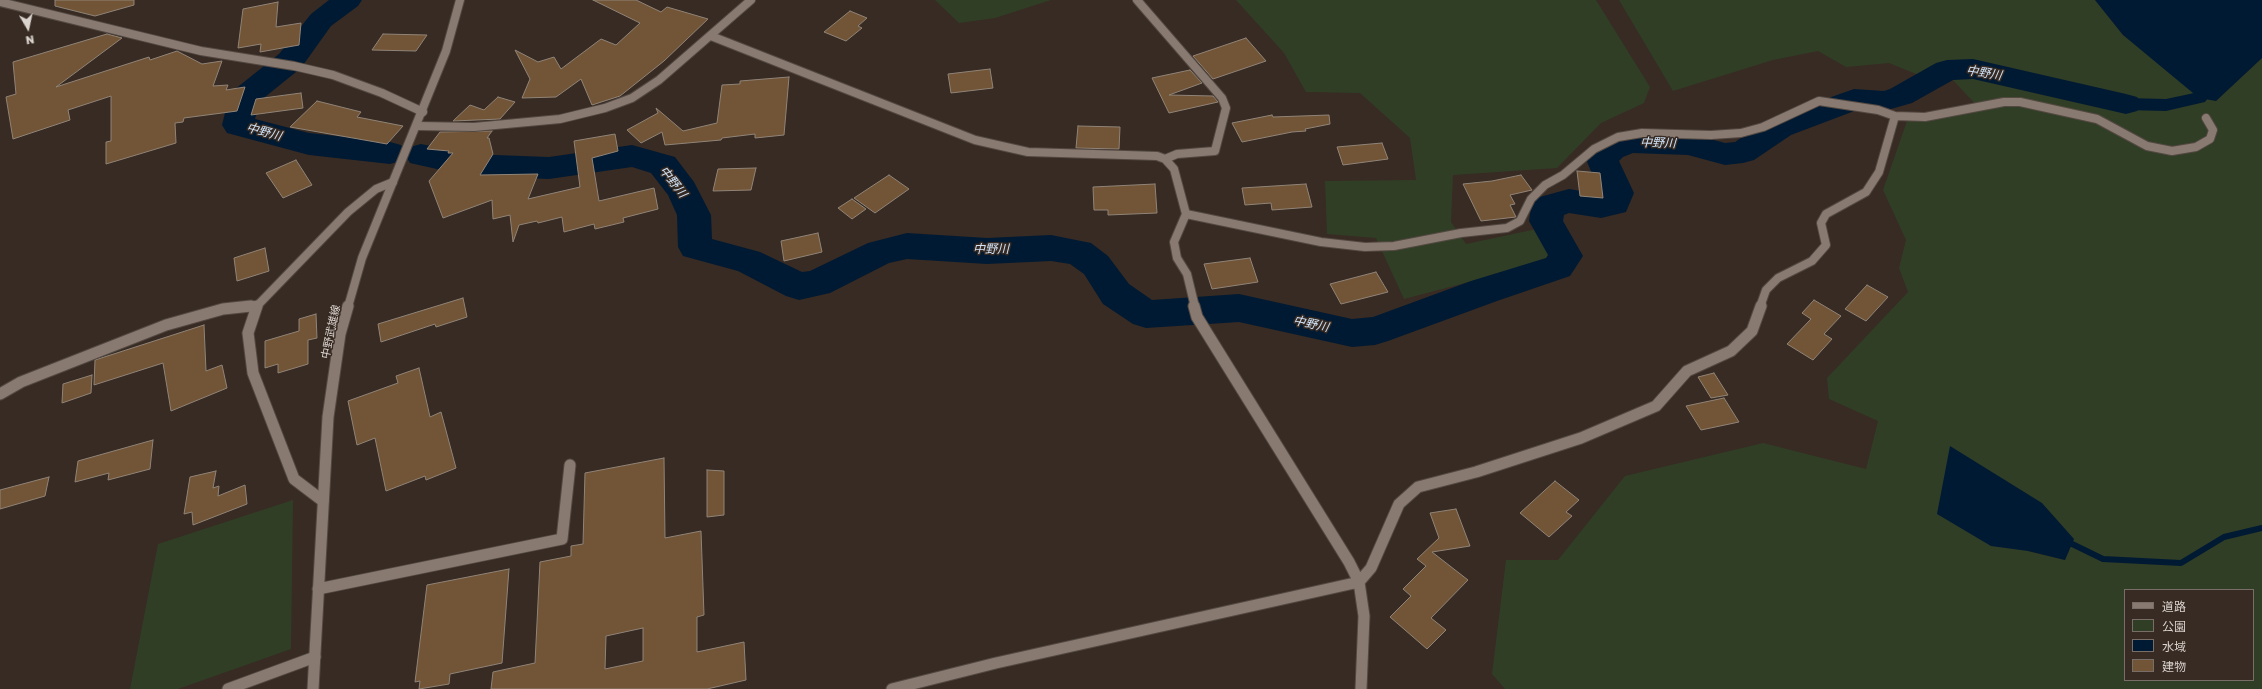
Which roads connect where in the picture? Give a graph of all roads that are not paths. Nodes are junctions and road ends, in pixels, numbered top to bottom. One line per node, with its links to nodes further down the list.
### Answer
1 (460, 0): 6 (street, 中野武雄線)
2 (751, 0): 5 (street)
3 (1137, 0): 10 (street)
4 (0, 2): 6 (street)
5 (711, 36): 9 (street); 10 (street)
6 (423, 112): 9 (street, 中野武雄線)
7 (1895, 116): 8 (street); 12 (street); 17 (street)
8 (2206, 118)
9 (417, 126): 11 (street, 中野武雄線)
10 (1165, 159): 12 (street)
11 (393, 182): 13 (street); 16 (street, 中野武雄線)
12 (1186, 214): 17 (street)
13 (257, 304): 14 (street); 16 (street)
14 (0, 394)
15 (570, 465): 18 (street)
16 (323, 501): 18 (street, 中野武雄線)
17 (1359, 582): 22 (street); 23 (street)
18 (318, 589): 19 (street, 中野武雄線)
19 (315, 657): 20 (street); 21 (street, 中野武雄線)
20 (228, 689)
21 (313, 689)
22 (892, 689)
23 (1361, 689)

